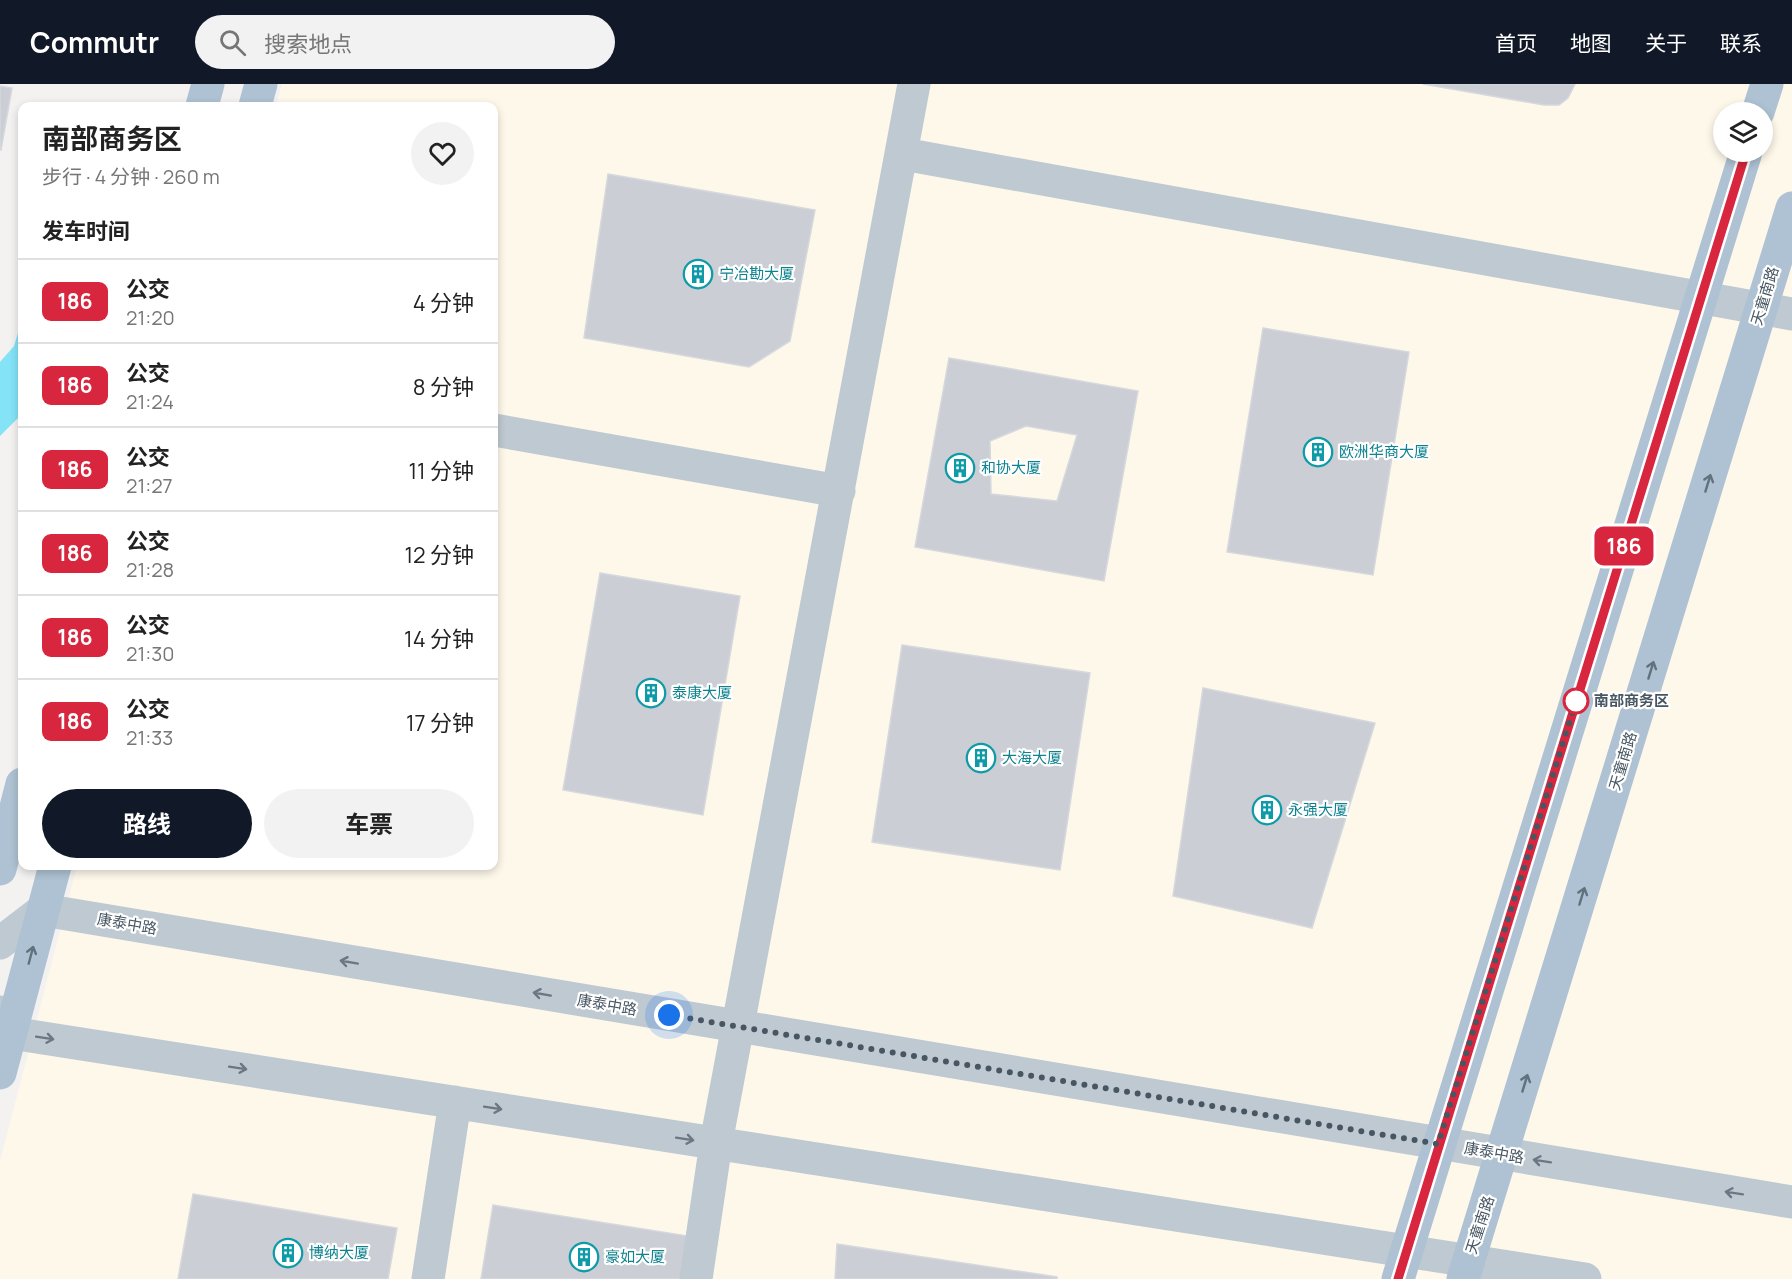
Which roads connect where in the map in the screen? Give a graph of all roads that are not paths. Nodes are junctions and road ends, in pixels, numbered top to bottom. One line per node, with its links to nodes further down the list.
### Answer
1 (208, 84): 5 (main road)
2 (261, 84): 6 (main road)
3 (914, 84): 8 (street)
4 (1767, 84): 7 (main road)
5 (203, 102)
6 (256, 102)
7 (1761, 102)
8 (903, 154): 11 (street); 14 (street)
9 (1743, 162): 11 (main road)
10 (1792, 208): 12 (main road, 天童南路)
11 (1702, 296): 12 (street); 25 (main road)
12 (1777, 311): 26 (main road, 天童南路, one-way to 12)
13 (498, 431): 14 (street)
14 (839, 491): 21 (street)
15 (18, 799): 16 (main road)
16 (0, 869)
17 (54, 870): 18 (main road)
18 (43, 910): 19 (street); 20 (main road, one-way to 18); 21 (street, 康泰中路, one-way to 18)
19 (0, 943)
20 (5, 1022): 22 (main road); 23 (street, one-way to 23)
21 (738, 1027): 24 (street); 25 (street, 康泰中路)
22 (0, 1073)
23 (455, 1102): 24 (street, one-way to 24); 30 (street)
24 (716, 1143): 28 (street); 31 (street)
25 (1438, 1144): 26 (street, 康泰中路); 28 (main road)
26 (1503, 1155): 27 (street, 康泰中路, one-way to 26); 29 (main road, 天童南路)
27 (1792, 1202)
28 (1402, 1265): 29 (street)
29 (1466, 1270): 32 (street)
30 (428, 1279)
31 (696, 1279)
32 (1585, 1279)

